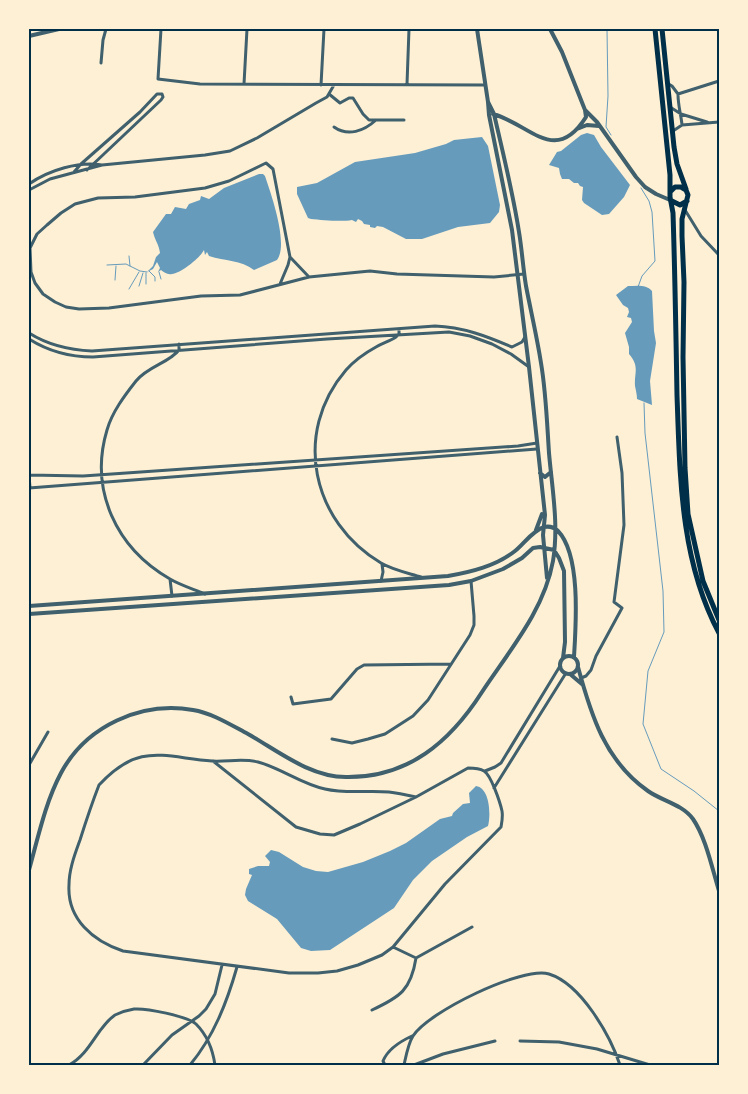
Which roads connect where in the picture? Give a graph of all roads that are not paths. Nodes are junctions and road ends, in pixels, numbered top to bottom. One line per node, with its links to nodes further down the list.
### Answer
1 (59, 29): 11 (street)
2 (106, 29): 12 (street)
3 (161, 29): 15 (street)
4 (247, 29): 15 (street)
5 (324, 29): 17 (street)
6 (410, 29): 16 (street)
7 (477, 29): 19 (street)
8 (550, 29): 24 (street)
9 (655, 29): 45 (main road)
10 (662, 29): 14 (main road)
11 (29, 36)
12 (101, 63)
13 (719, 81): 21 (street)
14 (667, 83): 21 (street); 23 (main road)
15 (244, 84): 17 (street)
16 (407, 84): 18 (street); 19 (street)
17 (321, 85): 18 (street)
18 (334, 85): 20 (street)
19 (485, 86): 22 (street)
20 (329, 94): 28 (street); 39 (street)
21 (678, 94): 26 (street)
22 (488, 102): 25 (street); 27 (street)
23 (670, 107): 26 (street); 36 (main road)
24 (585, 110): 33 (street); 35 (street)
25 (494, 114): 27 (street); 35 (street); 52 (street)
26 (681, 114): 30 (street); 32 (street)
27 (488, 115): 53 (street)
28 (376, 120): 29 (street); 34 (street)
29 (404, 120)
30 (710, 122): 31 (street); 32 (street)
31 (719, 122)
32 (682, 125): 36 (street)
33 (599, 126): 35 (street); 46 (street)
34 (334, 127)
35 (575, 130)
36 (673, 131): 44 (main road)
37 (92, 163): 38 (street); 38 (street); 39 (street); 40 (street)
38 (81, 164): 41 (street); 42 (street)
39 (102, 166): 40 (street)
40 (87, 170): 41 (street)
41 (74, 172): 43 (street)
42 (29, 184)
43 (29, 190)
44 (686, 190): 45 (main road); 47 (main road)
45 (671, 192): 46 (street); 48 (main road)
46 (658, 195): 48 (street)
47 (688, 200): 48 (main road); 49 (main road)
48 (672, 201): 96 (main road)
49 (685, 209): 50 (street); 95 (main road)
50 (719, 255)
51 (290, 257): 54 (street); 55 (street); 55 (street)
52 (524, 274): 53 (street); 71 (street)
53 (517, 275): 54 (street); 59 (street)
54 (309, 277): 55 (street)
55 (280, 284)
56 (398, 328): 58 (street); 61 (street); 62 (street)
57 (29, 333): 61 (street)
58 (399, 334): 63 (street); 64 (street); 69 (street)
59 (525, 337): 62 (street); 65 (street)
60 (29, 339): 63 (street)
61 (179, 344): 63 (street)
62 (512, 347): 64 (street)
63 (179, 350): 74 (street)
64 (511, 354): 65 (street)
65 (530, 367): 67 (street)
66 (617, 437): 103 (street)
67 (536, 443): 68 (street); 69 (street)
68 (537, 449): 70 (street); 72 (street)
69 (315, 460): 70 (street); 74 (street)
70 (316, 466): 75 (street); 83 (street)
71 (551, 472): 72 (street); 79 (street)
72 (540, 473): 77 (street)
73 (29, 475): 74 (street); 76 (street)
74 (102, 475): 75 (street)
75 (102, 483): 76 (street); 86 (street)
76 (30, 488)
77 (544, 506): 78 (street); 80 (street)
78 (544, 527): 79 (street); 80 (street); 81 (street)
79 (555, 528): 82 (street); 97 (street)
80 (536, 531): 84 (street)
81 (544, 547): 82 (street); 87 (street); 89 (street)
82 (554, 550): 87 (street); 98 (street)
83 (382, 564): 85 (street); 88 (street)
84 (448, 576): 85 (street); 90 (street)
85 (422, 577): 88 (street)
86 (170, 579): 91 (street); 92 (street)
87 (548, 580): 115 (street)
88 (381, 581): 91 (street)
89 (471, 581): 90 (street); 99 (street)
90 (449, 585): 94 (street)
91 (205, 594): 92 (street)
92 (172, 596): 93 (street)
93 (29, 606)
94 (29, 614)
95 (719, 620)
96 (719, 633)
97 (574, 657): 98 (street); 101 (street)
98 (563, 658): 100 (street)
99 (452, 664): 105 (street); 109 (street)
100 (560, 666): 102 (street); 106 (street)
101 (578, 667): 102 (street); 103 (street)
102 (570, 674): 103 (street); 104 (street); 107 (street)
103 (581, 678): 104 (street)
104 (583, 685): 116 (street)
105 (291, 697)
106 (529, 716): 107 (street); 112 (street)
107 (535, 721): 113 (street)
108 (48, 732): 111 (street)
109 (332, 739)
110 (212, 761): 114 (street); 114 (street); 120 (street)
111 (29, 765)
112 (485, 771): 113 (street); 114 (street)
113 (494, 789): 118 (street)
114 (416, 797)
115 (29, 870)
116 (719, 890)
117 (472, 926): 119 (street)
118 (393, 947): 119 (street); 121 (street)
119 (416, 958): 122 (street)
120 (222, 965): 121 (street); 123 (street)
121 (237, 967): 125 (street)
122 (372, 1010)
123 (191, 1021): 125 (street); 129 (street); 130 (street)
124 (413, 1036): 128 (street); 133 (street); 134 (street)
125 (208, 1041): 131 (street); 132 (street)
126 (495, 1041): 135 (street)
127 (520, 1041): 128 (street)
128 (616, 1054): 136 (street); 137 (street)
129 (69, 1065)
130 (143, 1065)
131 (190, 1065)
132 (215, 1065)
133 (385, 1065)
134 (404, 1065)
135 (414, 1065)
136 (620, 1065)
137 (650, 1065)

